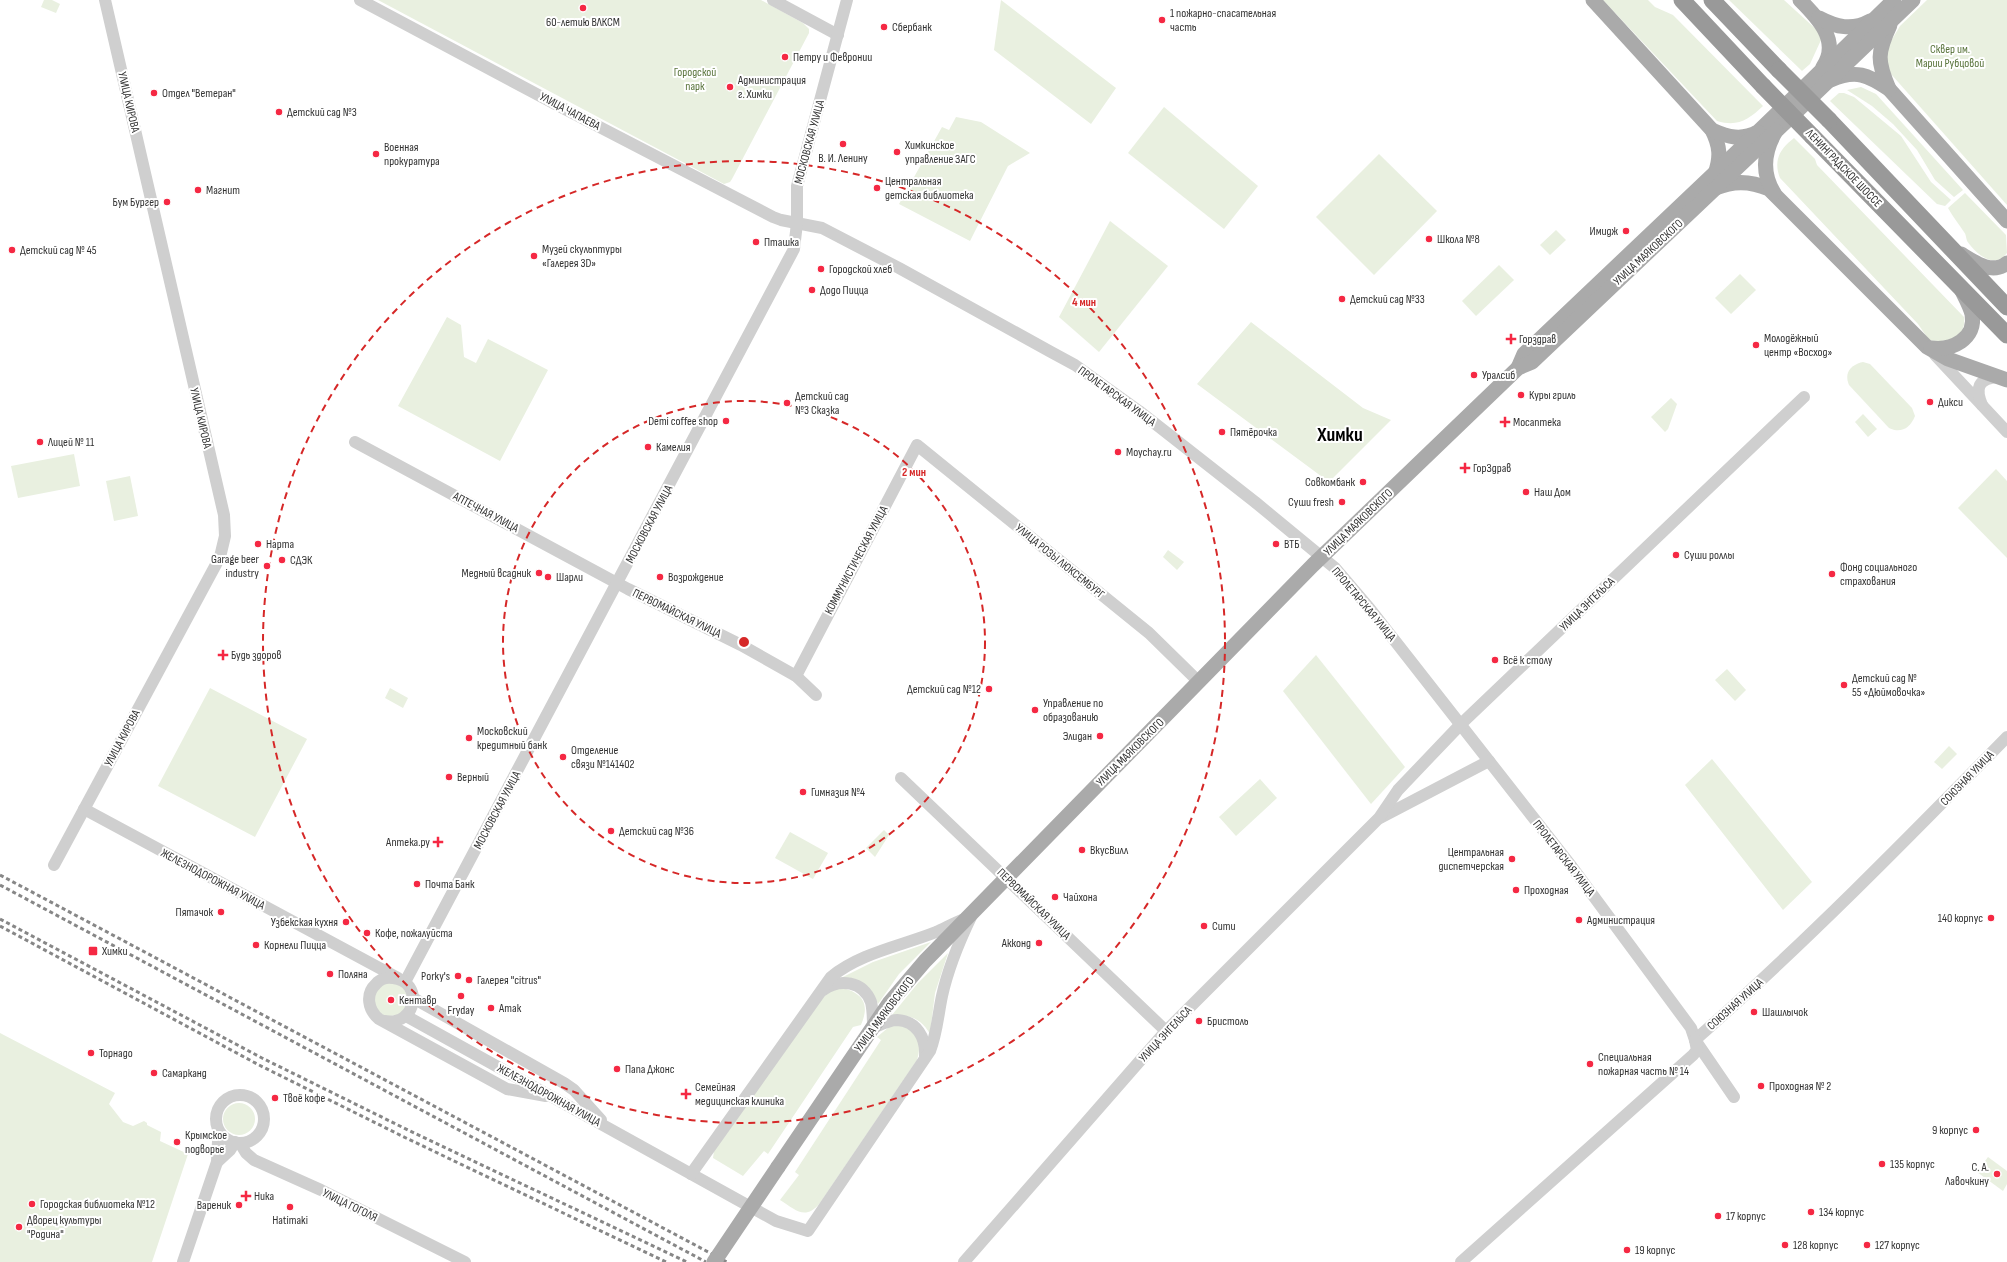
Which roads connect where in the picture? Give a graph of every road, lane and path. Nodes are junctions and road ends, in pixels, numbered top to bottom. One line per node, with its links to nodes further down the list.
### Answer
1 (105, 0): 49 (street, УЛИЦА КИРОВА)
2 (360, 0): 24 (street, УЛИЦА ЧАПАЕВА)
3 (773, 0): 14 (street)
4 (847, 0): 14 (street, МОСКОВСКАЯ УЛИЦА)
5 (1593, 0): 17 (main road)
6 (1682, 0): 27 (highway, ЛЕНИНГРАДСКОЕ ШОССЕ, bridge)
7 (1712, 0): 25 (highway, ЛЕНИНГРАДСКОЕ ШОССЕ, bridge)
8 (1800, 0): 12 (main road)
9 (1894, 0): 11 (main road)
10 (1913, 0): 13 (main road)
11 (1876, 17): 12 (main road); 15 (main road)
12 (1819, 18): 15 (main road)
13 (1892, 20): 15 (main road); 16 (main road)
14 (836, 40): 24 (street, МОСКОВСКАЯ УЛИЦА)
15 (1824, 77): 16 (main road); 18 (main road, УЛИЦА МАЯКОВСКОГО); 19 (main road, УЛИЦА МАЯКОВСКОГО)
16 (1890, 89): 23 (main road)
17 (1712, 130): 19 (main road); 20 (main road)
18 (1776, 131): 21 (main road, УЛИЦА МАЯКОВСКОГО); 22 (main road)
19 (1758, 132): 20 (main road, УЛИЦА МАЯКОВСКОГО)
20 (1715, 174): 32 (main road, УЛИЦА МАЯКОВСКОГО)
21 (1714, 189): 22 (main road); 32 (main road, УЛИЦА МАЯКОВСКОГО)
22 (1774, 193): 30 (main road)
23 (2007, 221)
24 (797, 228): 40 (street, ПРОЛЕТАРСКАЯ УЛИЦА); 41 (street, МОСКОВСКАЯ УЛИЦА)
25 (1949, 246): 26 (main road); 28 (highway, ЛЕНИНГРАДСКОЕ ШОССЕ)
26 (2007, 263)
27 (1958, 285): 29 (highway, ЛЕНИНГРАДСКОЕ ШОССЕ); 31 (main road)
28 (2007, 307)
29 (2007, 335)
30 (1927, 347): 31 (main road); 33 (street)
31 (1951, 353): 33 (street); 34 (main road)
32 (1518, 368): 40 (main road, УЛИЦА МАЯКОВСКОГО)
33 (1953, 374): 36 (street)
34 (2002, 378): 36 (street)
35 (1804, 397): 45 (street, УЛИЦА ЭНГЕЛЬСА)
36 (1982, 406): 37 (street)
37 (2007, 432)
38 (355, 442): 41 (street, АПТЕЧНАЯ УЛИЦА)
39 (918, 445): 42 (street, КОММУНИСТИЧЕСКАЯ УЛИЦА); 43 (street, УЛИЦА РОЗЫ ЛЮКСЕМБУРГ)
40 (1322, 556): 43 (main road, УЛИЦА МАЯКОВСКОГО); 45 (street, ПРОЛЕТАРСКАЯ УЛИЦА)
41 (618, 583): 42 (street, ПЕРВОМАЙСКАЯ УЛИЦА); 54 (street, МОСКОВСКАЯ УЛИЦА)
42 (796, 676): 44 (street, ПЕРВОМАЙСКАЯ УЛИЦА)
43 (1198, 682): 52 (main road, УЛИЦА МАЯКОВСКОГО)
44 (816, 695)
45 (1461, 724): 47 (street, ПРОЛЕТАРСКАЯ УЛИЦА); 50 (street, УЛИЦА ЭНГЕЛЬСА)
46 (2007, 737): 61 (street, СОЮЗНАЯ УЛИЦА)
47 (1489, 761): 50 (street, УЛИЦА ЭНГЕЛЬСА); 61 (street, ПРОЛЕТАРСКАЯ УЛИЦА)
48 (901, 778): 52 (street, ПЕРВОМАЙСКАЯ УЛИЦА)
49 (84, 809): 51 (street); 54 (street, ЖЕЛЕЗНОДОРОЖНАЯ УЛИЦА)
50 (1379, 818): 60 (street, УЛИЦА ЭНГЕЛЬСА)
51 (54, 865)
52 (1006, 878): 53 (main road, УЛИЦА МАЯКОВСКОГО); 60 (street, ПЕРВОМАЙСКАЯ УЛИЦА)
53 (972, 915): 55 (street); 59 (main road, УЛИЦА МАЯКОВСКОГО); 62 (street)
54 (401, 980): 56 (street); 58 (street)
55 (820, 992): 59 (street); 69 (street)
56 (413, 998): 57 (street); 65 (street)
57 (406, 1016): 58 (street); 64 (street, ЖЕЛЕЗНОДОРОЖНАЯ УЛИЦА)
58 (384, 1021): 64 (street)
59 (873, 1028): 62 (street); 72 (main road, УЛИЦА МАЯКОВСКОГО, bridge)
60 (1166, 1031): 73 (street, УЛИЦА ЭНГЕЛЬСА)
61 (1695, 1040): 63 (street, ПРОЛЕТАРСКАЯ УЛИЦА); 74 (street)
62 (924, 1059): 69 (street, ЖЕЛЕЗНОДОРОЖНАЯ УЛИЦА)
63 (1734, 1097)
64 (555, 1098): 65 (street, ЖЕЛЕЗНОДОРОЖНАЯ УЛИЦА)
65 (609, 1128): 69 (street, ЖЕЛЕЗНОДОРОЖНАЯ УЛИЦА)
66 (219, 1138): 67 (street); 67 (street); 68 (street)
67 (238, 1143): 68 (street); 71 (street, УЛИЦА ГОГОЛЯ)
68 (217, 1162): 70 (street)
69 (691, 1174)
70 (183, 1262)
71 (464, 1262)
72 (714, 1262)
73 (964, 1262)
74 (1462, 1262)

